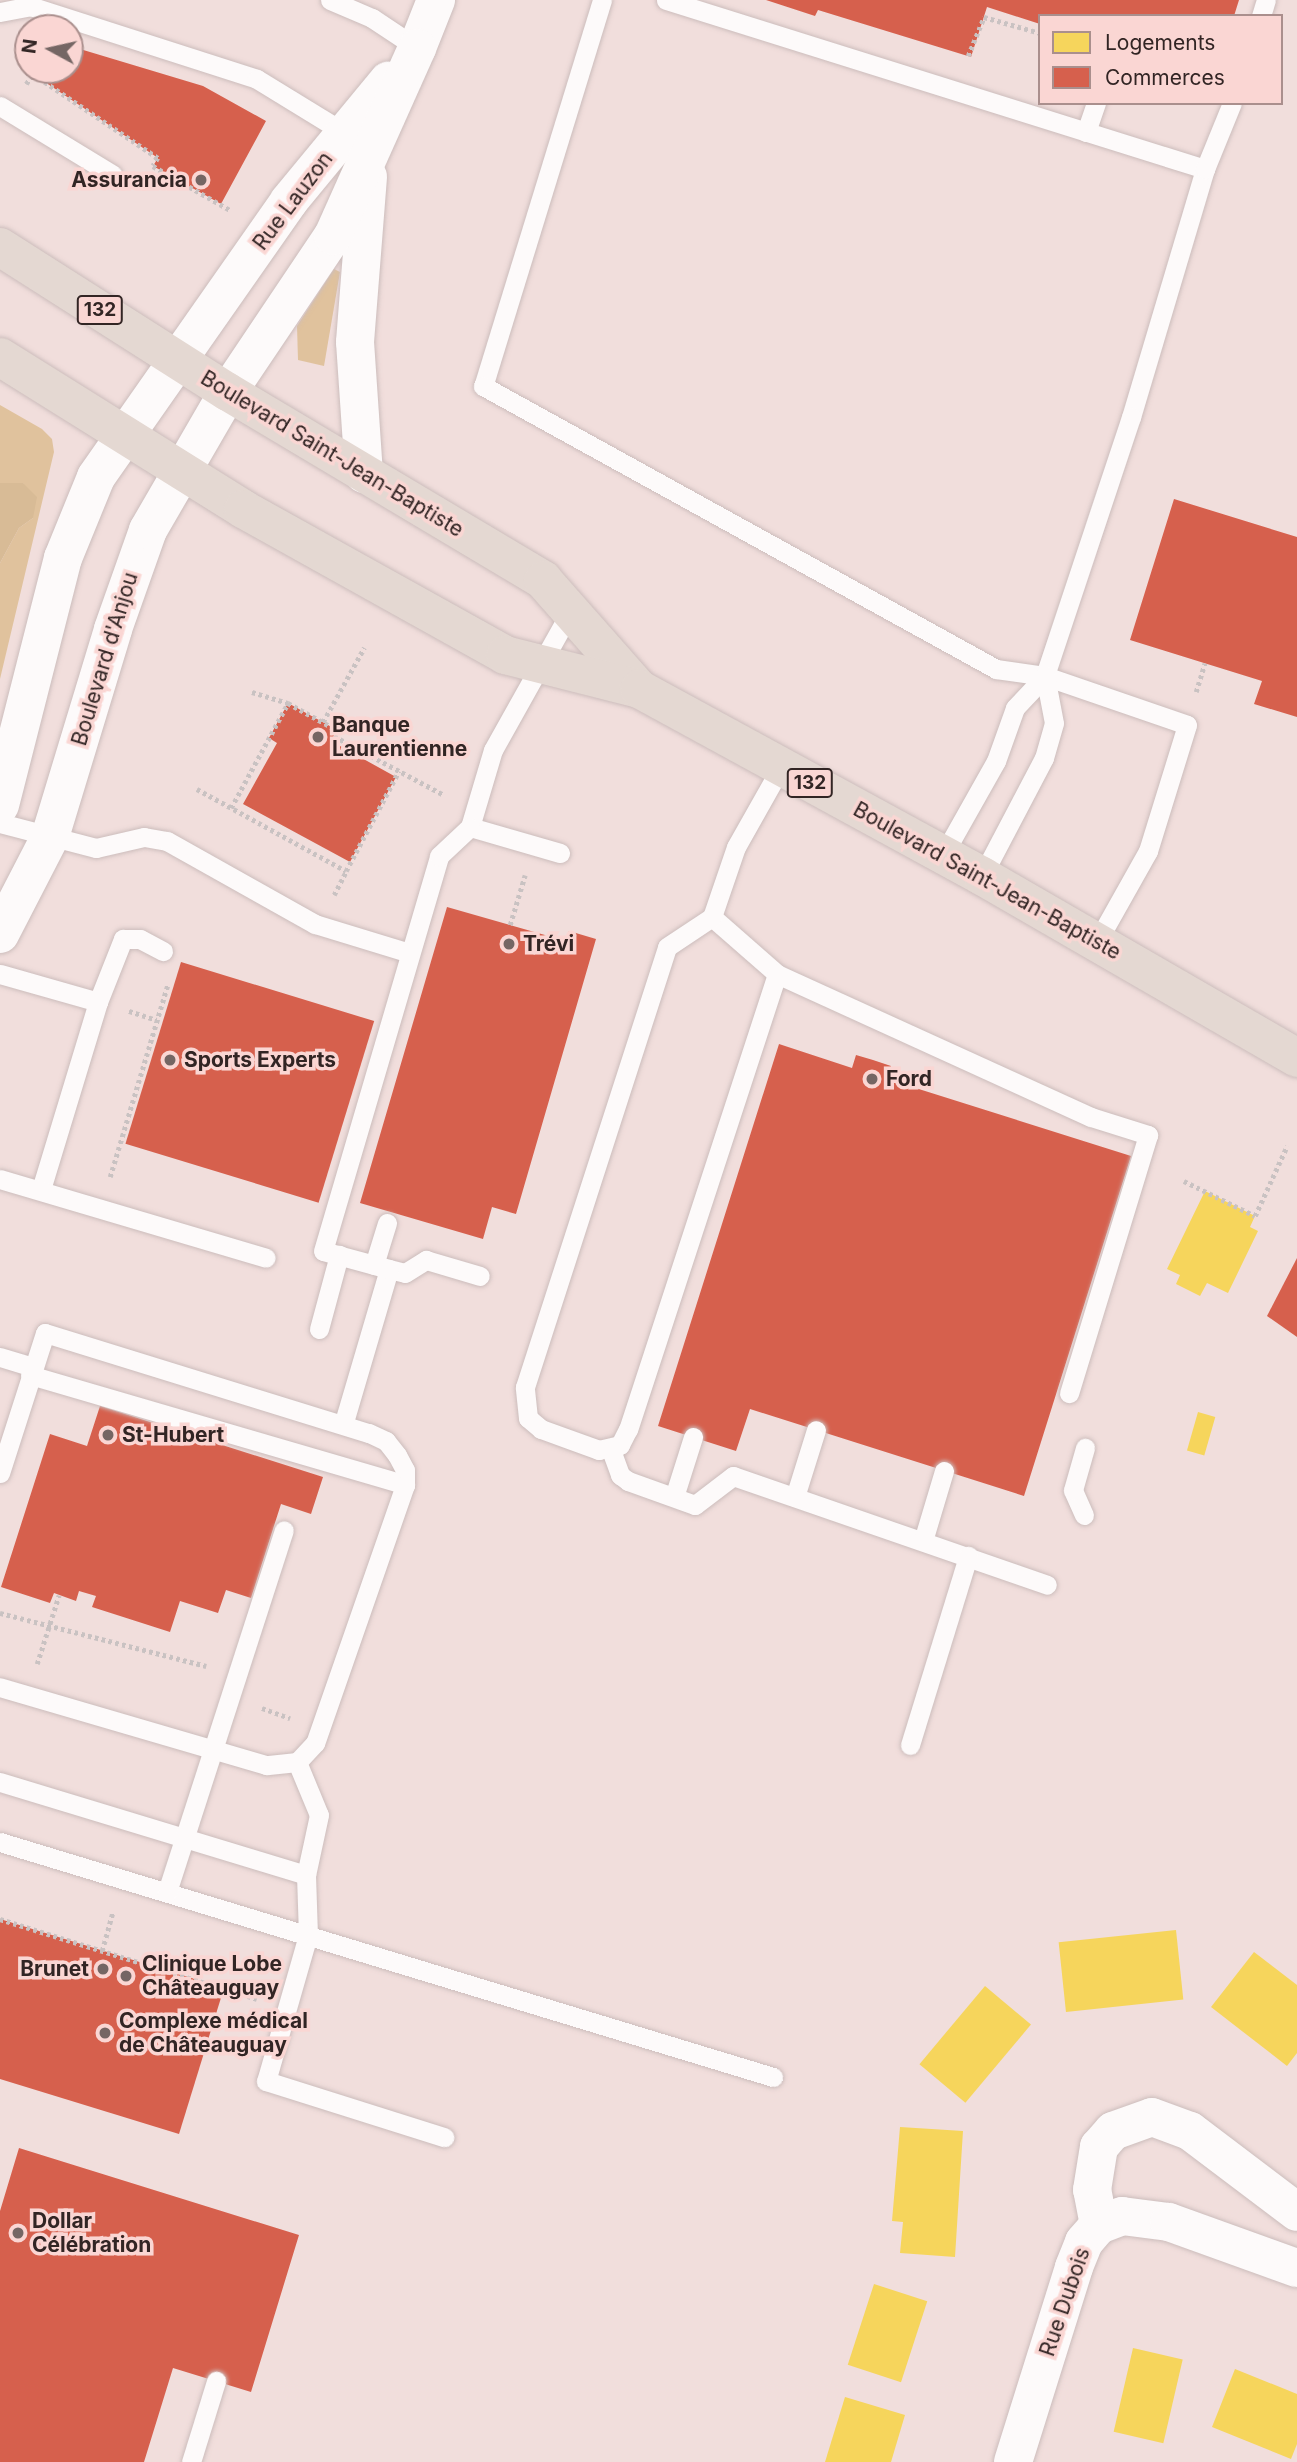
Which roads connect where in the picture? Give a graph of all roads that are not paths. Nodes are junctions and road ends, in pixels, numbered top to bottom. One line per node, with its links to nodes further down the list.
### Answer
1 (330, 0): 6 (lane)
2 (436, 0): 6 (street, Rue Lauzon)
3 (602, 0): 23 (lane)
4 (666, 0): 10 (lane)
5 (0, 12): 11 (lane)
6 (416, 48): 11 (street, Rue Lauzon)
7 (1095, 105): 10 (lane)
8 (1231, 105): 12 (lane)
9 (0, 106): 13 (lane)
10 (1086, 132): 12 (lane)
11 (357, 144): 16 (street, Rue Lauzon); 17 (street, Rue Lauzon); 20 (street)
12 (1205, 169): 23 (lane)
13 (113, 176)
14 (0, 247): 16 (highway, Boulevard Saint-Jean-Baptiste / 132)
15 (0, 357): 18 (highway, Boulevard Saint-Jean-Baptiste / 132)
16 (175, 359): 17 (highway, Boulevard Saint-Jean-Baptiste / 132); 18 (street)
17 (228, 391): 19 (street, Boulevard d'Anjou); 20 (highway, Boulevard Saint-Jean-Baptiste / 132)
18 (123, 434): 19 (highway, Boulevard Saint-Jean-Baptiste / 132); 26 (street)
19 (180, 468): 22 (highway, Boulevard Saint-Jean-Baptiste / 132); 29 (street, Boulevard d'Anjou)
20 (364, 474): 21 (highway, Boulevard Saint-Jean-Baptiste / 132)
21 (570, 612): 22 (lane); 24 (highway, Boulevard Saint-Jean-Baptiste / 132)
22 (541, 665): 24 (highway, Boulevard Saint-Jean-Baptiste / 132); 28 (lane)
23 (1045, 676): 31 (lane); 32 (lane); 35 (lane)
24 (639, 689): 25 (highway, Boulevard Saint-Jean-Baptiste / 132)
25 (781, 767): 31 (highway, Boulevard Saint-Jean-Baptiste / 132); 33 (lane)
26 (0, 805)
27 (0, 823): 29 (lane)
28 (470, 827): 30 (lane); 37 (lane)
29 (50, 837): 34 (street, Boulevard d'Anjou); 37 (lane)
30 (560, 853)
31 (943, 855): 32 (highway, Boulevard Saint-Jean-Baptiste / 132)
32 (982, 876): 35 (highway, Boulevard Saint-Jean-Baptiste / 132)
33 (712, 917): 39 (lane); 57 (lane)
34 (0, 934)
35 (1097, 942): 41 (highway, Boulevard Saint-Jean-Baptiste / 132)
36 (163, 951): 40 (lane)
37 (411, 953): 45 (lane)
38 (0, 974): 40 (lane)
39 (777, 974): 52 (lane); 57 (lane)
40 (98, 1002): 43 (lane)
41 (1297, 1058)
42 (0, 1179): 43 (lane)
43 (41, 1190): 46 (lane)
44 (387, 1223): 47 (lane)
45 (339, 1255): 47 (lane); 49 (lane)
46 (267, 1258)
47 (382, 1267): 48 (lane); 53 (lane)
48 (480, 1276)
49 (318, 1329)
50 (0, 1357): 51 (lane)
51 (31, 1371): 53 (lane); 59 (lane); 60 (lane)
52 (1069, 1393)
53 (344, 1422): 60 (lane)
54 (816, 1430): 62 (lane)
55 (693, 1437): 61 (lane)
56 (1086, 1448): 63 (lane)
57 (611, 1450): 61 (lane)
58 (944, 1471): 65 (lane)
59 (0, 1473)
60 (405, 1485): 71 (lane)
61 (674, 1497): 62 (lane)
62 (795, 1497): 65 (lane)
63 (1084, 1515)
64 (284, 1530): 70 (lane)
65 (923, 1541): 66 (lane)
66 (968, 1556): 67 (lane); 69 (lane)
67 (1047, 1585)
68 (0, 1687): 70 (lane)
69 (910, 1745)
70 (213, 1750): 71 (lane); 73 (lane)
71 (297, 1762): 75 (lane)
72 (0, 1782): 73 (lane)
73 (186, 1838): 75 (lane); 76 (lane)
74 (0, 1842): 76 (lane)
75 (306, 1875): 77 (lane)
76 (167, 1892): 77 (lane)
77 (309, 1935): 78 (lane); 79 (lane)
78 (773, 2077)
79 (443, 2137)
80 (1297, 2212): 81 (street)
81 (1099, 2225): 82 (street, Rue Dubois); 85 (street, Rue Dubois)
82 (1297, 2268)
83 (216, 2381): 84 (lane)
84 (191, 2462)
85 (1013, 2462)

